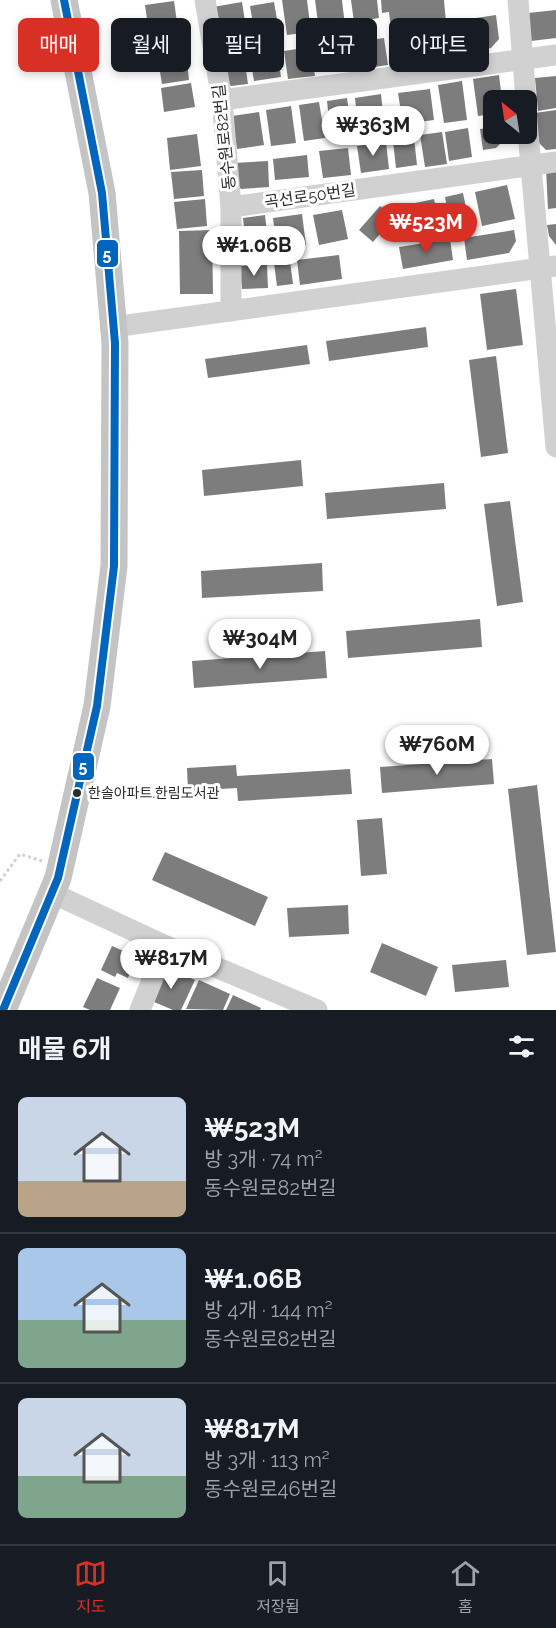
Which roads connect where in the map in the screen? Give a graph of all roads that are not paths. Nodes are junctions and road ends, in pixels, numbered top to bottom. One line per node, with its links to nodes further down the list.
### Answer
1 (64, 0): 14 (main road)
2 (205, 0): 7 (street, 동수원로82번길)
3 (518, 0): 5 (street)
4 (556, 55): 5 (street)
5 (522, 60): 6 (street); 7 (street)
6 (525, 90)
7 (222, 100): 11 (street, 동수원로82번길)
8 (529, 144): 10 (street)
9 (556, 162): 10 (street, 곡선로50번길)
10 (531, 165): 11 (street, 곡선로50번길); 12 (street)
11 (231, 207): 13 (street, 동수원로82번길)
12 (548, 267): 13 (street); 15 (street)
13 (231, 311): 14 (street)
14 (113, 327): 17 (main road)
15 (552, 362): 16 (street)
16 (556, 447)
17 (51, 893): 18 (street); 19 (main road)
18 (166, 946): 20 (street); 21 (street)
19 (3, 1010)
20 (140, 1010)
21 (317, 1010)

